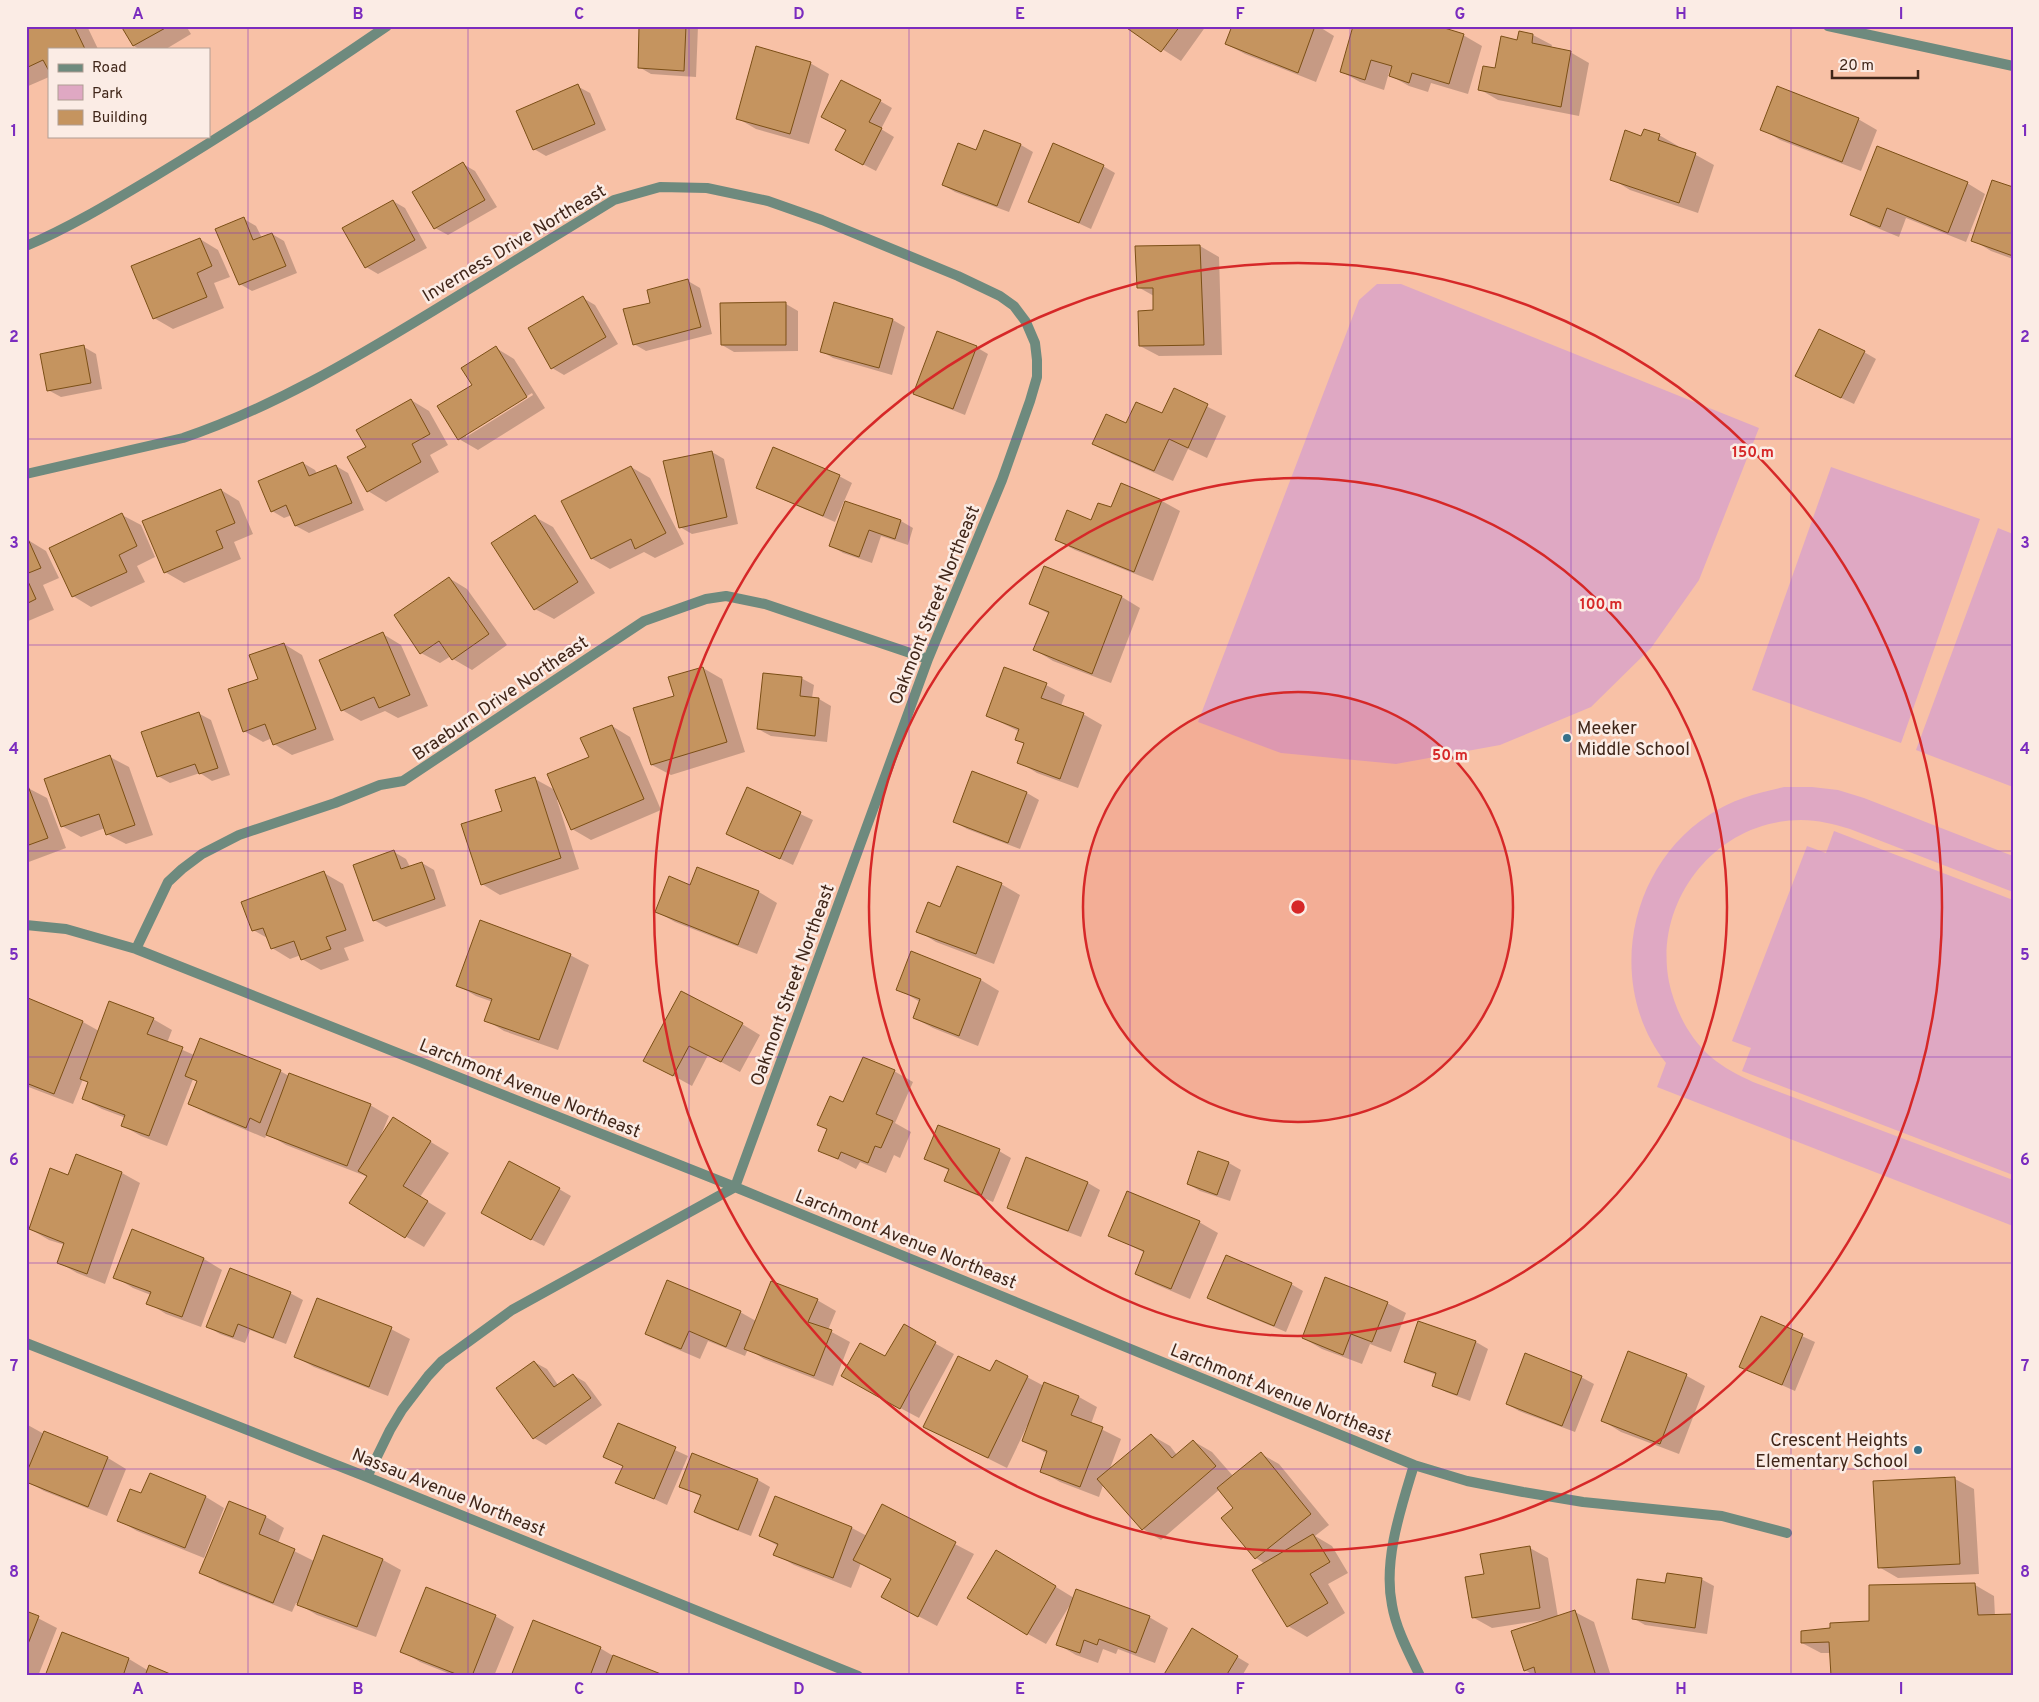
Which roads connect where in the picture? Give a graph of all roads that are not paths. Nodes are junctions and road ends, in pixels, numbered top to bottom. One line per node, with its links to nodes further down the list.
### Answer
1 (387, 26): 4 (street)
2 (1828, 26): 3 (street)
3 (2013, 66)
4 (26, 246)
5 (1035, 343): 6 (street, Inverness Drive Northeast); 7 (street, Oakmont Street Northeast)
6 (26, 474)
7 (928, 659): 9 (street, Braeburn Drive Northeast); 10 (street, Oakmont Street Northeast)
8 (26, 924): 9 (street, Larchmont Avenue Northeast)
9 (136, 949): 10 (street, Larchmont Avenue Northeast)
10 (735, 1187): 12 (street, Larchmont Avenue Northeast); 13 (street)
11 (26, 1343): 13 (street, Nassau Avenue Northeast)
12 (1414, 1465): 14 (street, Larchmont Avenue Northeast); 16 (street)
13 (367, 1477): 15 (street, Nassau Avenue Northeast)
14 (1787, 1533)
15 (858, 1676)
16 (1420, 1676)

